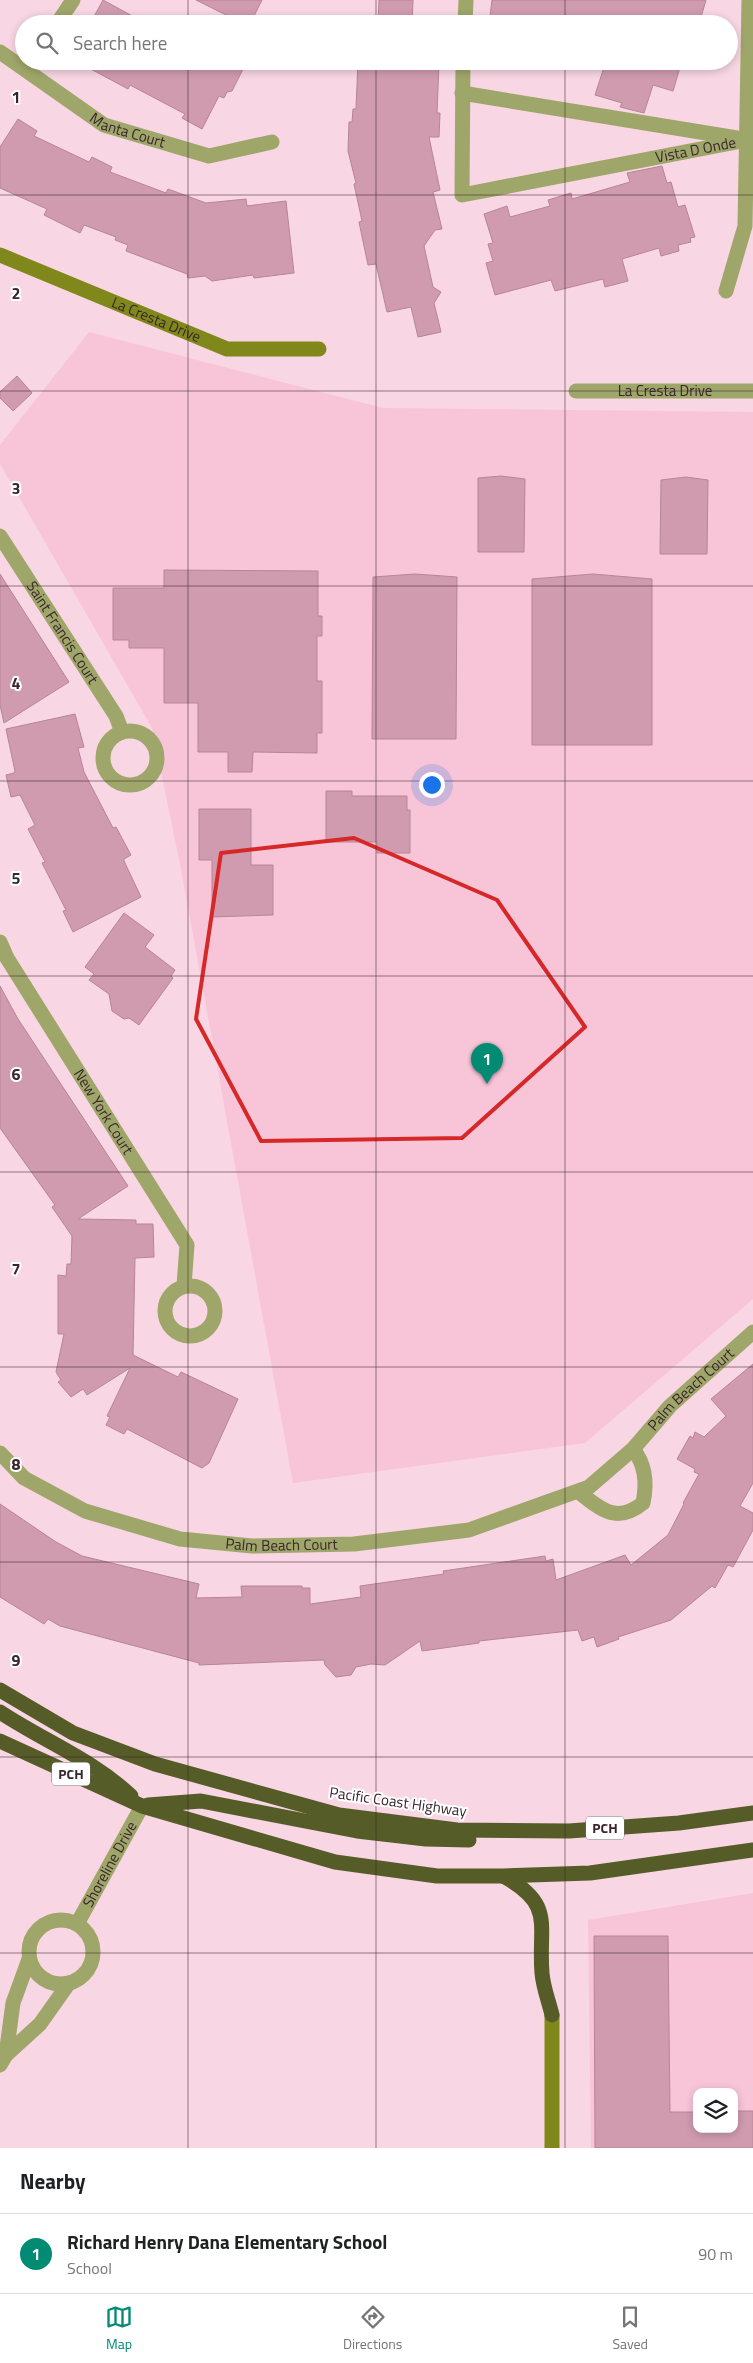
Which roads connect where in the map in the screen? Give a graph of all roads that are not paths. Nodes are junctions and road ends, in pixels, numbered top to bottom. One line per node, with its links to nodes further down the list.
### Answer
1 (73, 0): 4 (street)
2 (466, 0): 5 (street)
3 (749, 0): 11 (street)
4 (63, 15)
5 (465, 15)
6 (0, 52): 7 (street, Manta Court)
7 (15, 59)
8 (35, 70): 12 (street, Manta Court)
9 (463, 70): 10 (street, Vista D Onde)
10 (462, 92): 11 (street, Vista D Onde); 11 (street, Vista D Onde)
11 (747, 140): 13 (street)
12 (272, 142)
13 (749, 226): 15 (street)
14 (0, 256): 16 (street, La Cresta Drive)
15 (726, 292)
16 (319, 349)
17 (576, 391): 18 (street, La Cresta Drive)
18 (753, 392)
19 (0, 536): 20 (street, Saint Francis Court)
20 (122, 732)
21 (0, 942): 22 (street, New York Court)
22 (184, 1286)
23 (753, 1332): 24 (street, Palm Beach Court)
24 (633, 1449): 26 (street, Palm Beach Court); 26 (street)
25 (0, 1453): 26 (street, Palm Beach Court)
26 (579, 1492)
27 (0, 1690): 32 (highway, Pacific Coast Highway / PCH)
28 (0, 1712): 30 (highway)
29 (0, 1741): 30 (highway, PCH)
30 (142, 1806): 32 (highway); 34 (highway, PCH); 35 (street, Shoreline Drive)
31 (753, 1813): 32 (highway, Pacific Coast Highway / PCH)
32 (569, 1831)
33 (753, 1850): 34 (highway, PCH)
34 (503, 1876): 38 (highway)
35 (77, 1924): 36 (street, Shoreline Drive); 37 (street, Shoreline Drive)
36 (29, 1958): 37 (street); 39 (street, Shoreline Drive)
37 (69, 1983): 39 (street, Shoreline Drive)
38 (552, 2015): 40 (street)
39 (3, 2060)
40 (552, 2148)

